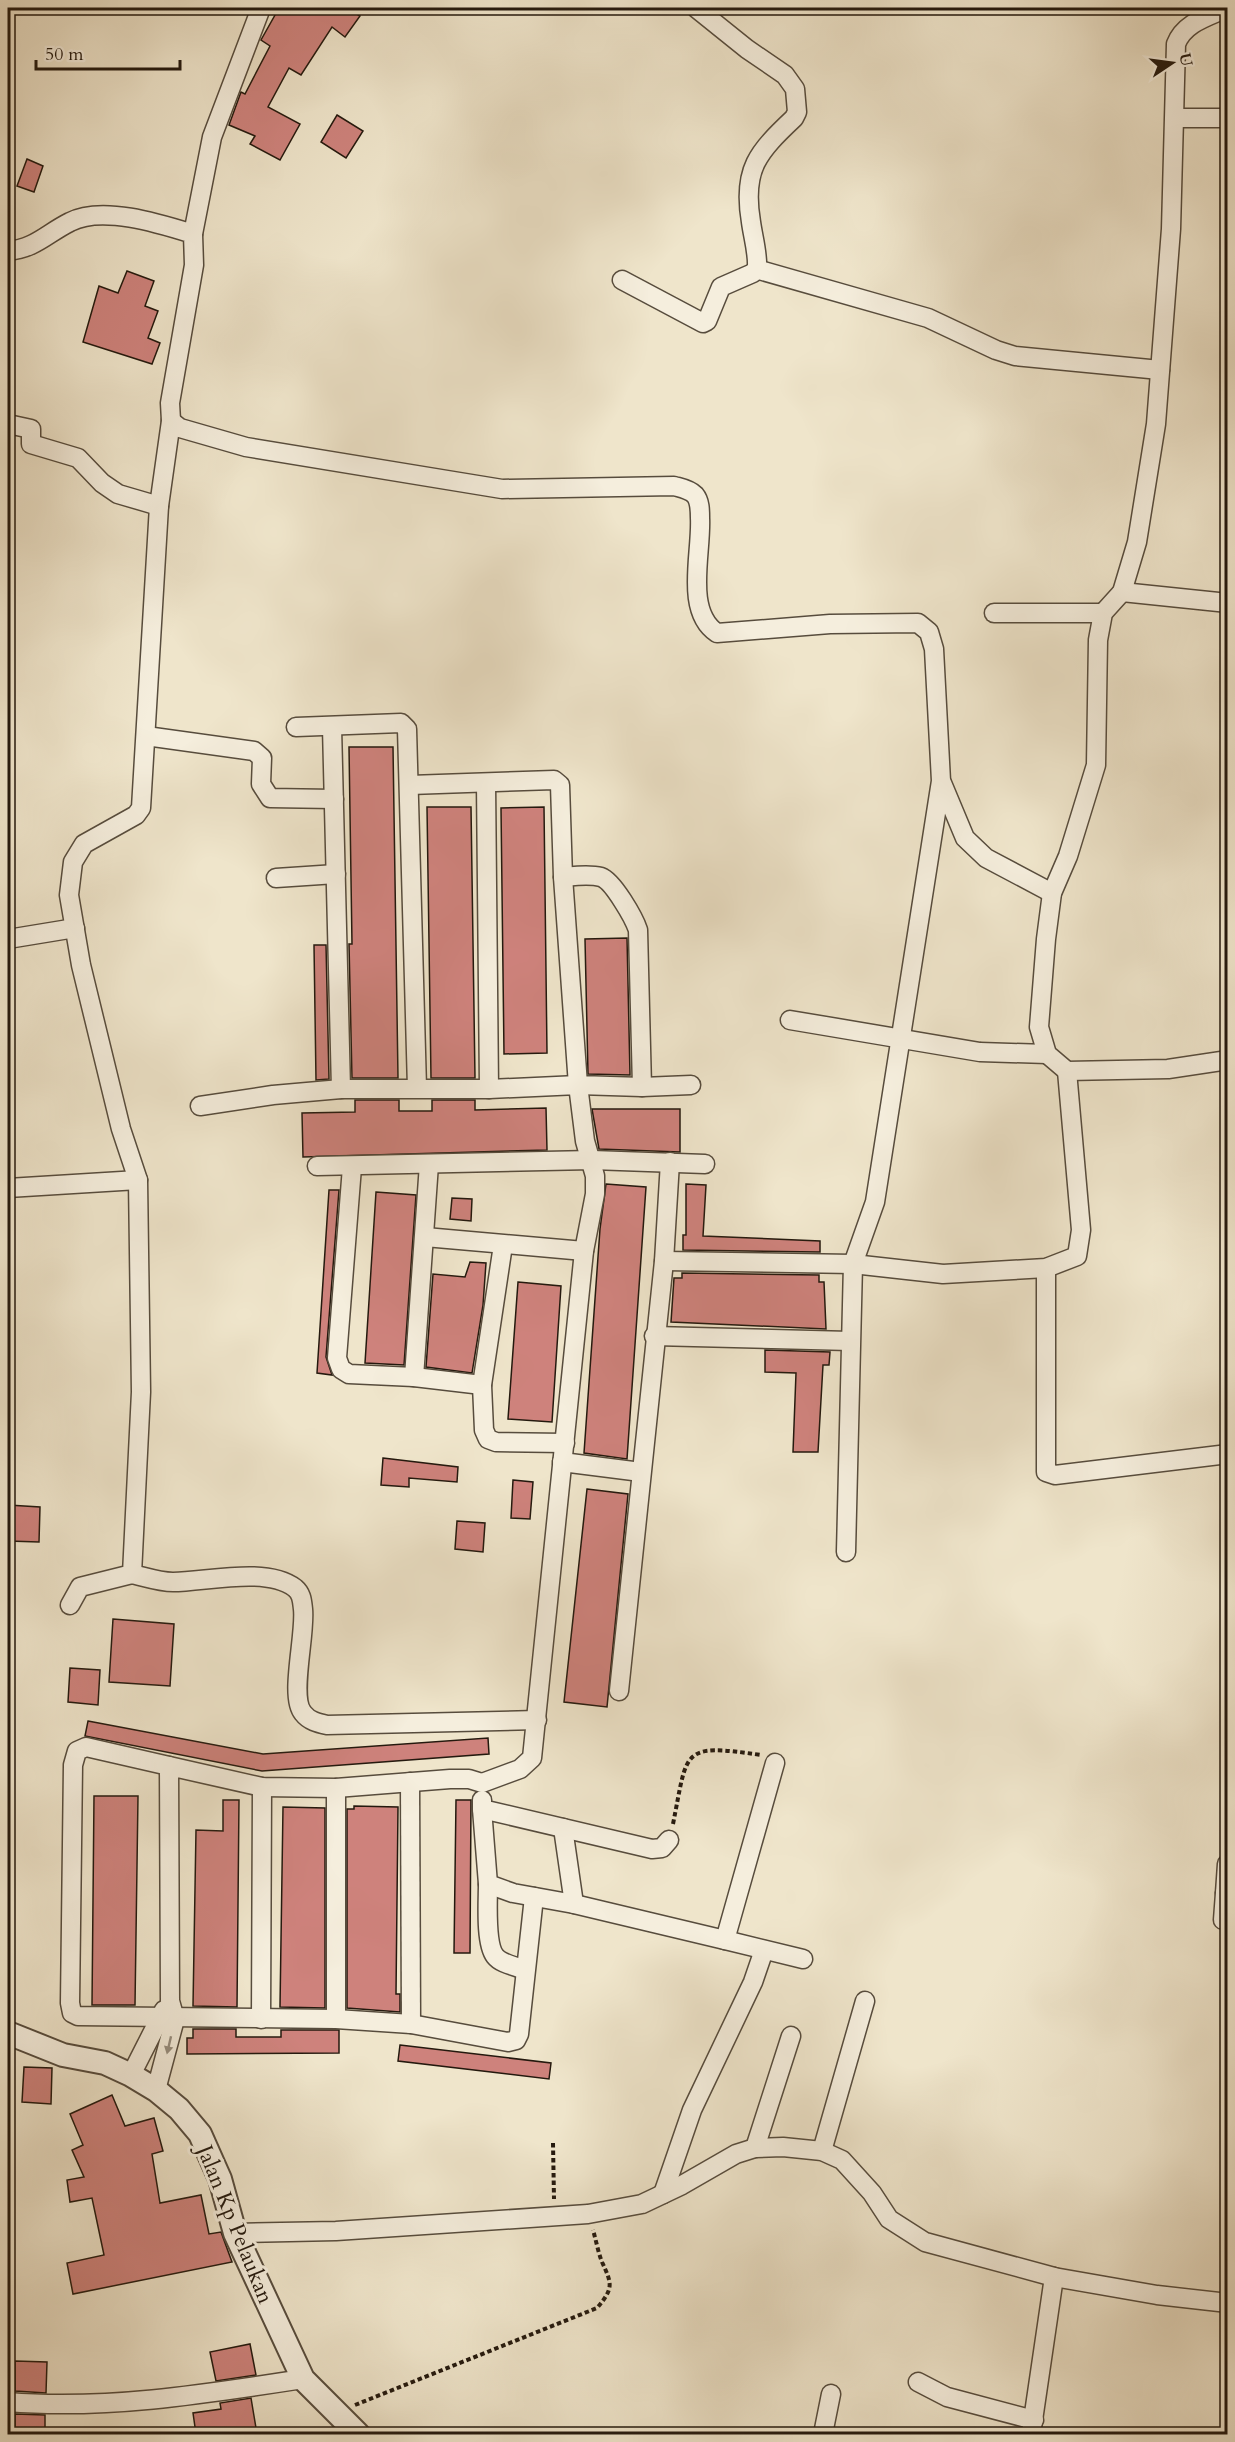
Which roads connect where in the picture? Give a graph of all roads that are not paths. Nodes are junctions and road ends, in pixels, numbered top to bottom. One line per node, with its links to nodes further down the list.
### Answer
1 (261, 8): 6 (street)
2 (696, 8): 8 (street)
3 (1227, 8): 4 (street)
4 (1175, 118): 5 (street); 10 (street)
5 (1227, 118)
6 (193, 234): 7 (street); 11 (street)
7 (8, 251)
8 (756, 269): 9 (street); 10 (street)
9 (622, 280)
10 (1161, 370): 14 (street)
11 (171, 422): 13 (street); 21 (street)
12 (8, 424): 13 (street)
13 (159, 506): 20 (street)
14 (1122, 592): 15 (street); 17 (street)
15 (1227, 603)
16 (994, 613): 17 (street)
17 (1103, 613): 28 (street)
18 (296, 727): 19 (street)
19 (332, 727): 23 (street); 24 (street)
20 (146, 736): 24 (street); 29 (street)
21 (941, 781): 28 (street); 32 (street)
22 (486, 783): 23 (street); 26 (street); 41 (street)
23 (410, 785): 39 (street)
24 (334, 800): 25 (street)
25 (336, 874): 27 (street); 40 (street)
26 (563, 877): 36 (street); 38 (street)
27 (276, 878)
28 (1052, 893): 33 (street)
29 (75, 928): 30 (street); 49 (street)
30 (8, 939)
31 (790, 1020): 32 (street)
32 (902, 1039): 33 (street); 55 (street)
33 (1047, 1054): 35 (street)
34 (1227, 1060): 35 (street)
35 (1067, 1071): 56 (street)
36 (578, 1085): 38 (street); 41 (street); 43 (street)
37 (691, 1085): 38 (street)
38 (642, 1087)
39 (417, 1088): 40 (street); 41 (street)
40 (341, 1089): 42 (street)
41 (489, 1089)
42 (200, 1106)
43 (592, 1160): 44 (street); 45 (street); 53 (street)
44 (670, 1162): 46 (street); 54 (street)
45 (429, 1164): 48 (street); 51 (street)
46 (705, 1164)
47 (317, 1166): 48 (street)
48 (352, 1167): 59 (street)
49 (138, 1180): 50 (street); 66 (street)
50 (8, 1188)
51 (425, 1237): 52 (street); 59 (street)
52 (503, 1245): 53 (street); 60 (street)
53 (584, 1251): 61 (street)
54 (664, 1261): 55 (street); 57 (street)
55 (853, 1264): 56 (street); 58 (street)
56 (1046, 1268): 62 (street)
57 (654, 1336): 58 (street); 64 (street)
58 (850, 1341): 65 (street)
59 (414, 1377): 60 (street)
60 (482, 1385): 61 (street)
61 (565, 1443): 63 (street)
62 (1227, 1454)
63 (562, 1462): 64 (street); 69 (street)
64 (641, 1472): 68 (street)
65 (846, 1552)
66 (132, 1574): 67 (street); 69 (street)
67 (70, 1605)
68 (619, 1691)
69 (537, 1720): 73 (street)
70 (775, 1763): 85 (street)
71 (169, 1766): 74 (street); 90 (street); 90 (street)
72 (410, 1782): 73 (street); 75 (street); 93 (street)
73 (482, 1783): 76 (street)
74 (262, 1787): 75 (street); 91 (street)
75 (336, 1788): 92 (street)
76 (482, 1809): 77 (street); 80 (street)
77 (563, 1828): 78 (street); 83 (street)
78 (669, 1840)
79 (1227, 1864): 81 (street)
80 (488, 1884): 82 (street); 88 (street)
81 (1226, 1894): 84 (street)
82 (534, 1897): 83 (street); 88 (street)
83 (574, 1904): 85 (street)
84 (1223, 1920)
85 (725, 1940): 86 (street)
86 (764, 1950): 87 (street); 100 (street)
87 (803, 1959)
88 (525, 1970): 93 (street)
89 (865, 2001): 99 (street)
90 (167, 2018): 91 (street); 96 (street); 97 (street, one-way to 97)
91 (261, 2019): 92 (street)
92 (336, 2019): 93 (street)
93 (411, 2024)
94 (8, 2033): 96 (street, Jalan Kp Pelaukan)
95 (791, 2036): 98 (street)
96 (131, 2075): 97 (street, Jalan Kp Pelaukan)
97 (156, 2090): 101 (street, Jalan Kp Pelaukan)
98 (755, 2148): 99 (street); 100 (street)
99 (822, 2151): 102 (street)
100 (663, 2194): 101 (street)
101 (235, 2233): 104 (street, Jalan Kp Pelaukan)
102 (1054, 2277): 103 (street); 109 (street)
103 (1227, 2303)
104 (303, 2379): 107 (street); 108 (street, Jalan Kp Pelaukan)
105 (918, 2382): 109 (street)
106 (831, 2394): 110 (street)
107 (8, 2402)
108 (347, 2427)
109 (1032, 2427)
110 (823, 2434)

